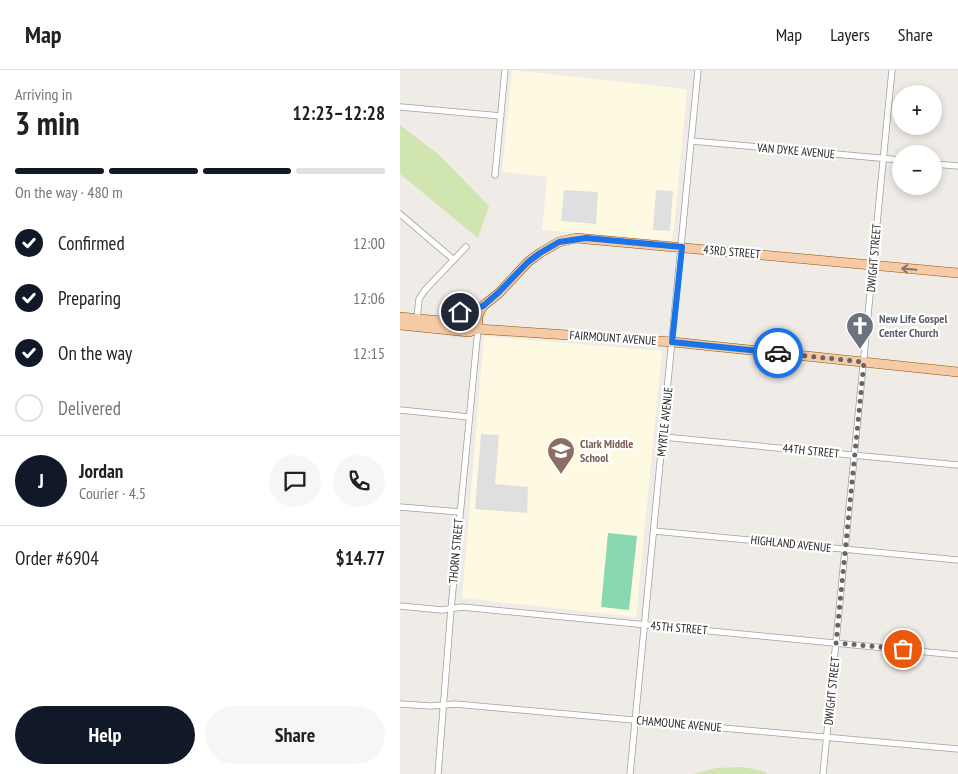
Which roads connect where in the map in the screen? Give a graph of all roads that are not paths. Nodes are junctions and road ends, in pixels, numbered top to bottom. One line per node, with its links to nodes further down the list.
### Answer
1 (505, 70): 5 (street)
2 (698, 70): 6 (street, MYRTLE AVENUE)
3 (892, 70): 7 (street, DWIGHT STREET)
4 (401, 107): 5 (street)
5 (501, 116): 11 (street)
6 (692, 141): 7 (street, VAN DYKE AVENUE); 14 (street, MYRTLE AVENUE)
7 (883, 159): 8 (street, VAN DYKE AVENUE); 16 (street, DWIGHT STREET)
8 (892, 160)
9 (942, 165): 10 (street)
10 (958, 166)
11 (495, 175)
12 (401, 218): 15 (street)
13 (466, 247): 15 (street)
14 (682, 247): 16 (main road, 43RD STREET); 18 (main road, 43RD STREET); 24 (street, MYRTLE AVENUE)
15 (454, 260): 20 (street)
16 (873, 265): 17 (main road, 43RD STREET, one-way to 16); 25 (street, DWIGHT STREET)
17 (958, 273)
18 (483, 306): 21 (main road, 43RD STREET); 23 (main road)
19 (400, 317): 20 (main road, FAIRMOUNT AVENUE)
20 (417, 319): 21 (main road, FAIRMOUNT AVENUE)
21 (442, 320): 23 (main road, FAIRMOUNT AVENUE)
22 (400, 325): 23 (main road, FAIRMOUNT AVENUE)
23 (478, 329): 24 (main road, FAIRMOUNT AVENUE); 28 (street, THORN STREET)
24 (672, 342): 25 (main road, FAIRMOUNT AVENUE); 29 (street, MYRTLE AVENUE)
25 (864, 362): 26 (main road, FAIRMOUNT AVENUE); 30 (street, DWIGHT STREET)
26 (958, 372)
27 (400, 410): 28 (street)
28 (469, 417): 33 (street, THORN STREET)
29 (663, 436): 30 (street, 44TH STREET); 34 (street, MYRTLE AVENUE)
30 (855, 455): 31 (street, 44TH STREET); 35 (street, DWIGHT STREET)
31 (958, 466)
32 (400, 507): 33 (street)
33 (460, 512): 38 (street, THORN STREET)
34 (654, 531): 35 (street, HIGHLAND AVENUE); 39 (street, MYRTLE AVENUE)
35 (845, 549): 36 (street, HIGHLAND AVENUE); 40 (street, DWIGHT STREET)
36 (958, 560)
37 (400, 606): 38 (street, 45TH STREET)
38 (451, 610): 39 (street, 45TH STREET); 43 (street, THORN STREET)
39 (645, 624): 40 (street, 45TH STREET); 44 (street, MYRTLE AVENUE)
40 (836, 643): 41 (street, 45TH STREET); 45 (street, DWIGHT STREET)
41 (958, 655)
42 (400, 704): 43 (street, CHAMOUNE AVENUE)
43 (443, 706): 44 (street, CHAMOUNE AVENUE); 47 (street, THORN STREET)
44 (635, 720): 45 (street, CHAMOUNE AVENUE); 48 (street, MYRTLE AVENUE)
45 (827, 736): 46 (street, CHAMOUNE AVENUE); 49 (street, DWIGHT STREET)
46 (958, 749)
47 (438, 774)
48 (630, 774)
49 (823, 774)

